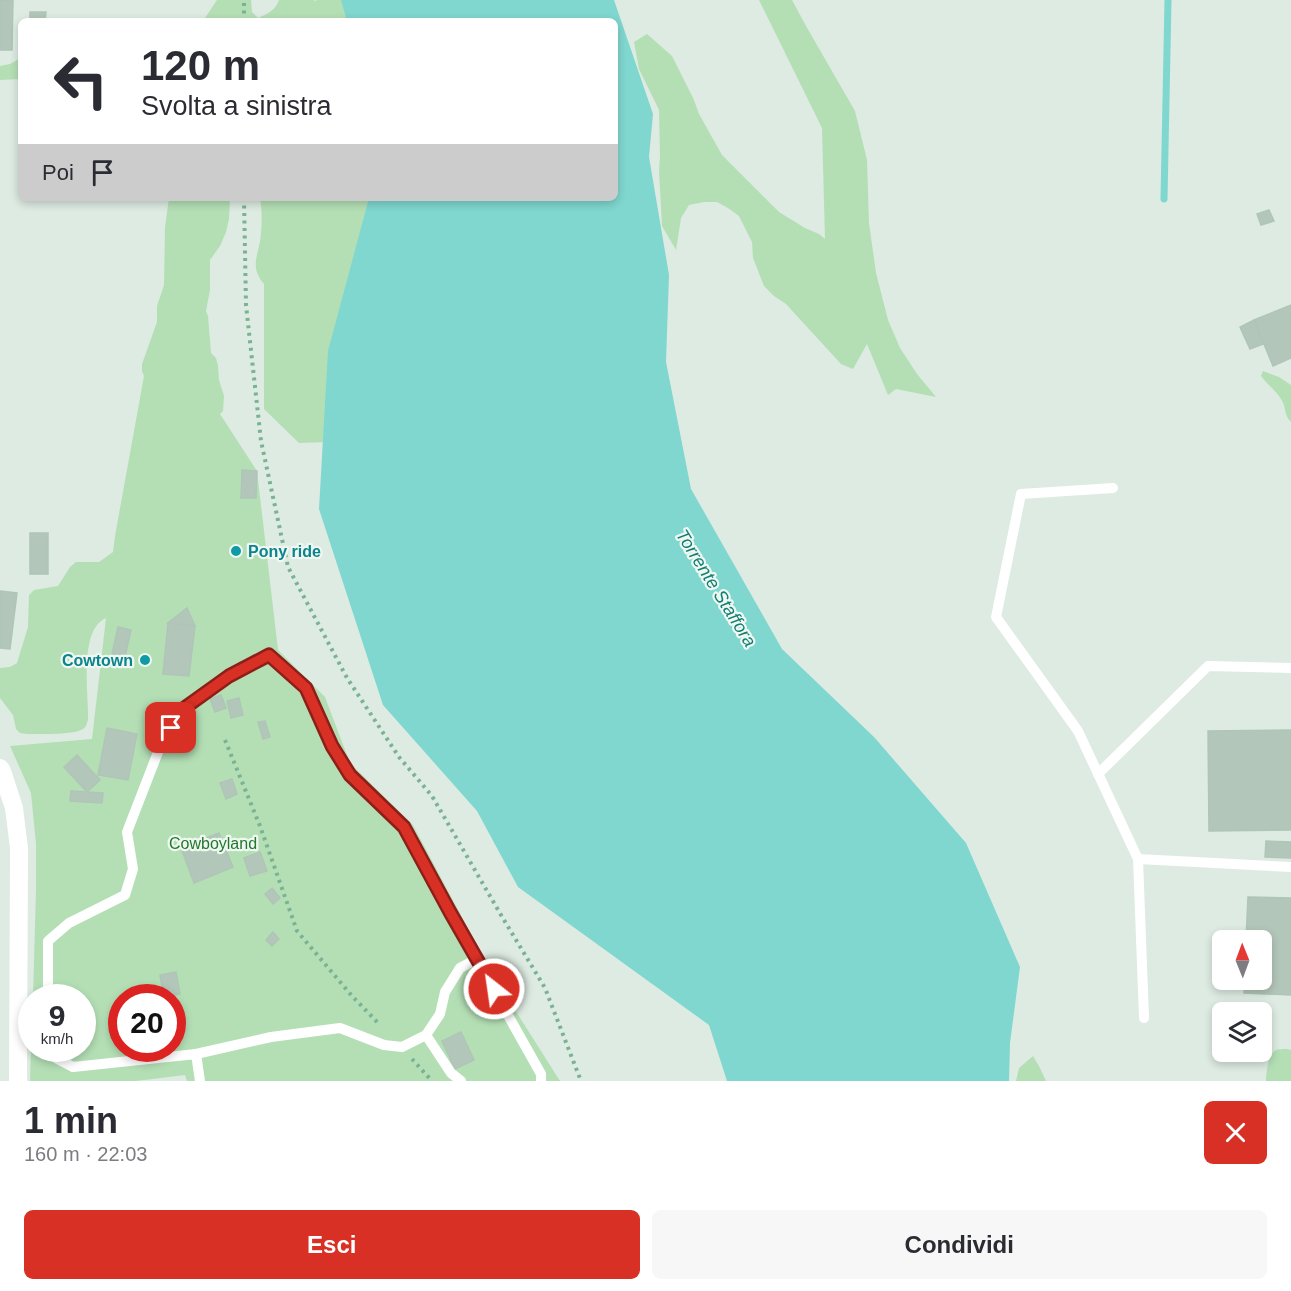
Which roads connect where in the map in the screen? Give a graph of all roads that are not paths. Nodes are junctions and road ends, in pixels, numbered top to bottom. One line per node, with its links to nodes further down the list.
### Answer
1 (1113, 488): 4 (lane)
2 (1291, 668): 4 (lane)
3 (0, 768): 13 (street)
4 (1098, 774): 5 (lane)
5 (1138, 859): 6 (lane); 9 (lane)
6 (1291, 867)
7 (477, 959): 8 (lane); 10 (lane); 16 (lane)
8 (48, 984)
9 (1144, 1018)
10 (426, 1035): 11 (lane); 15 (lane)
11 (196, 1054): 12 (lane); 14 (lane)
12 (64, 1062)
13 (18, 1081)
14 (200, 1081)
15 (461, 1081)
16 (541, 1081)

